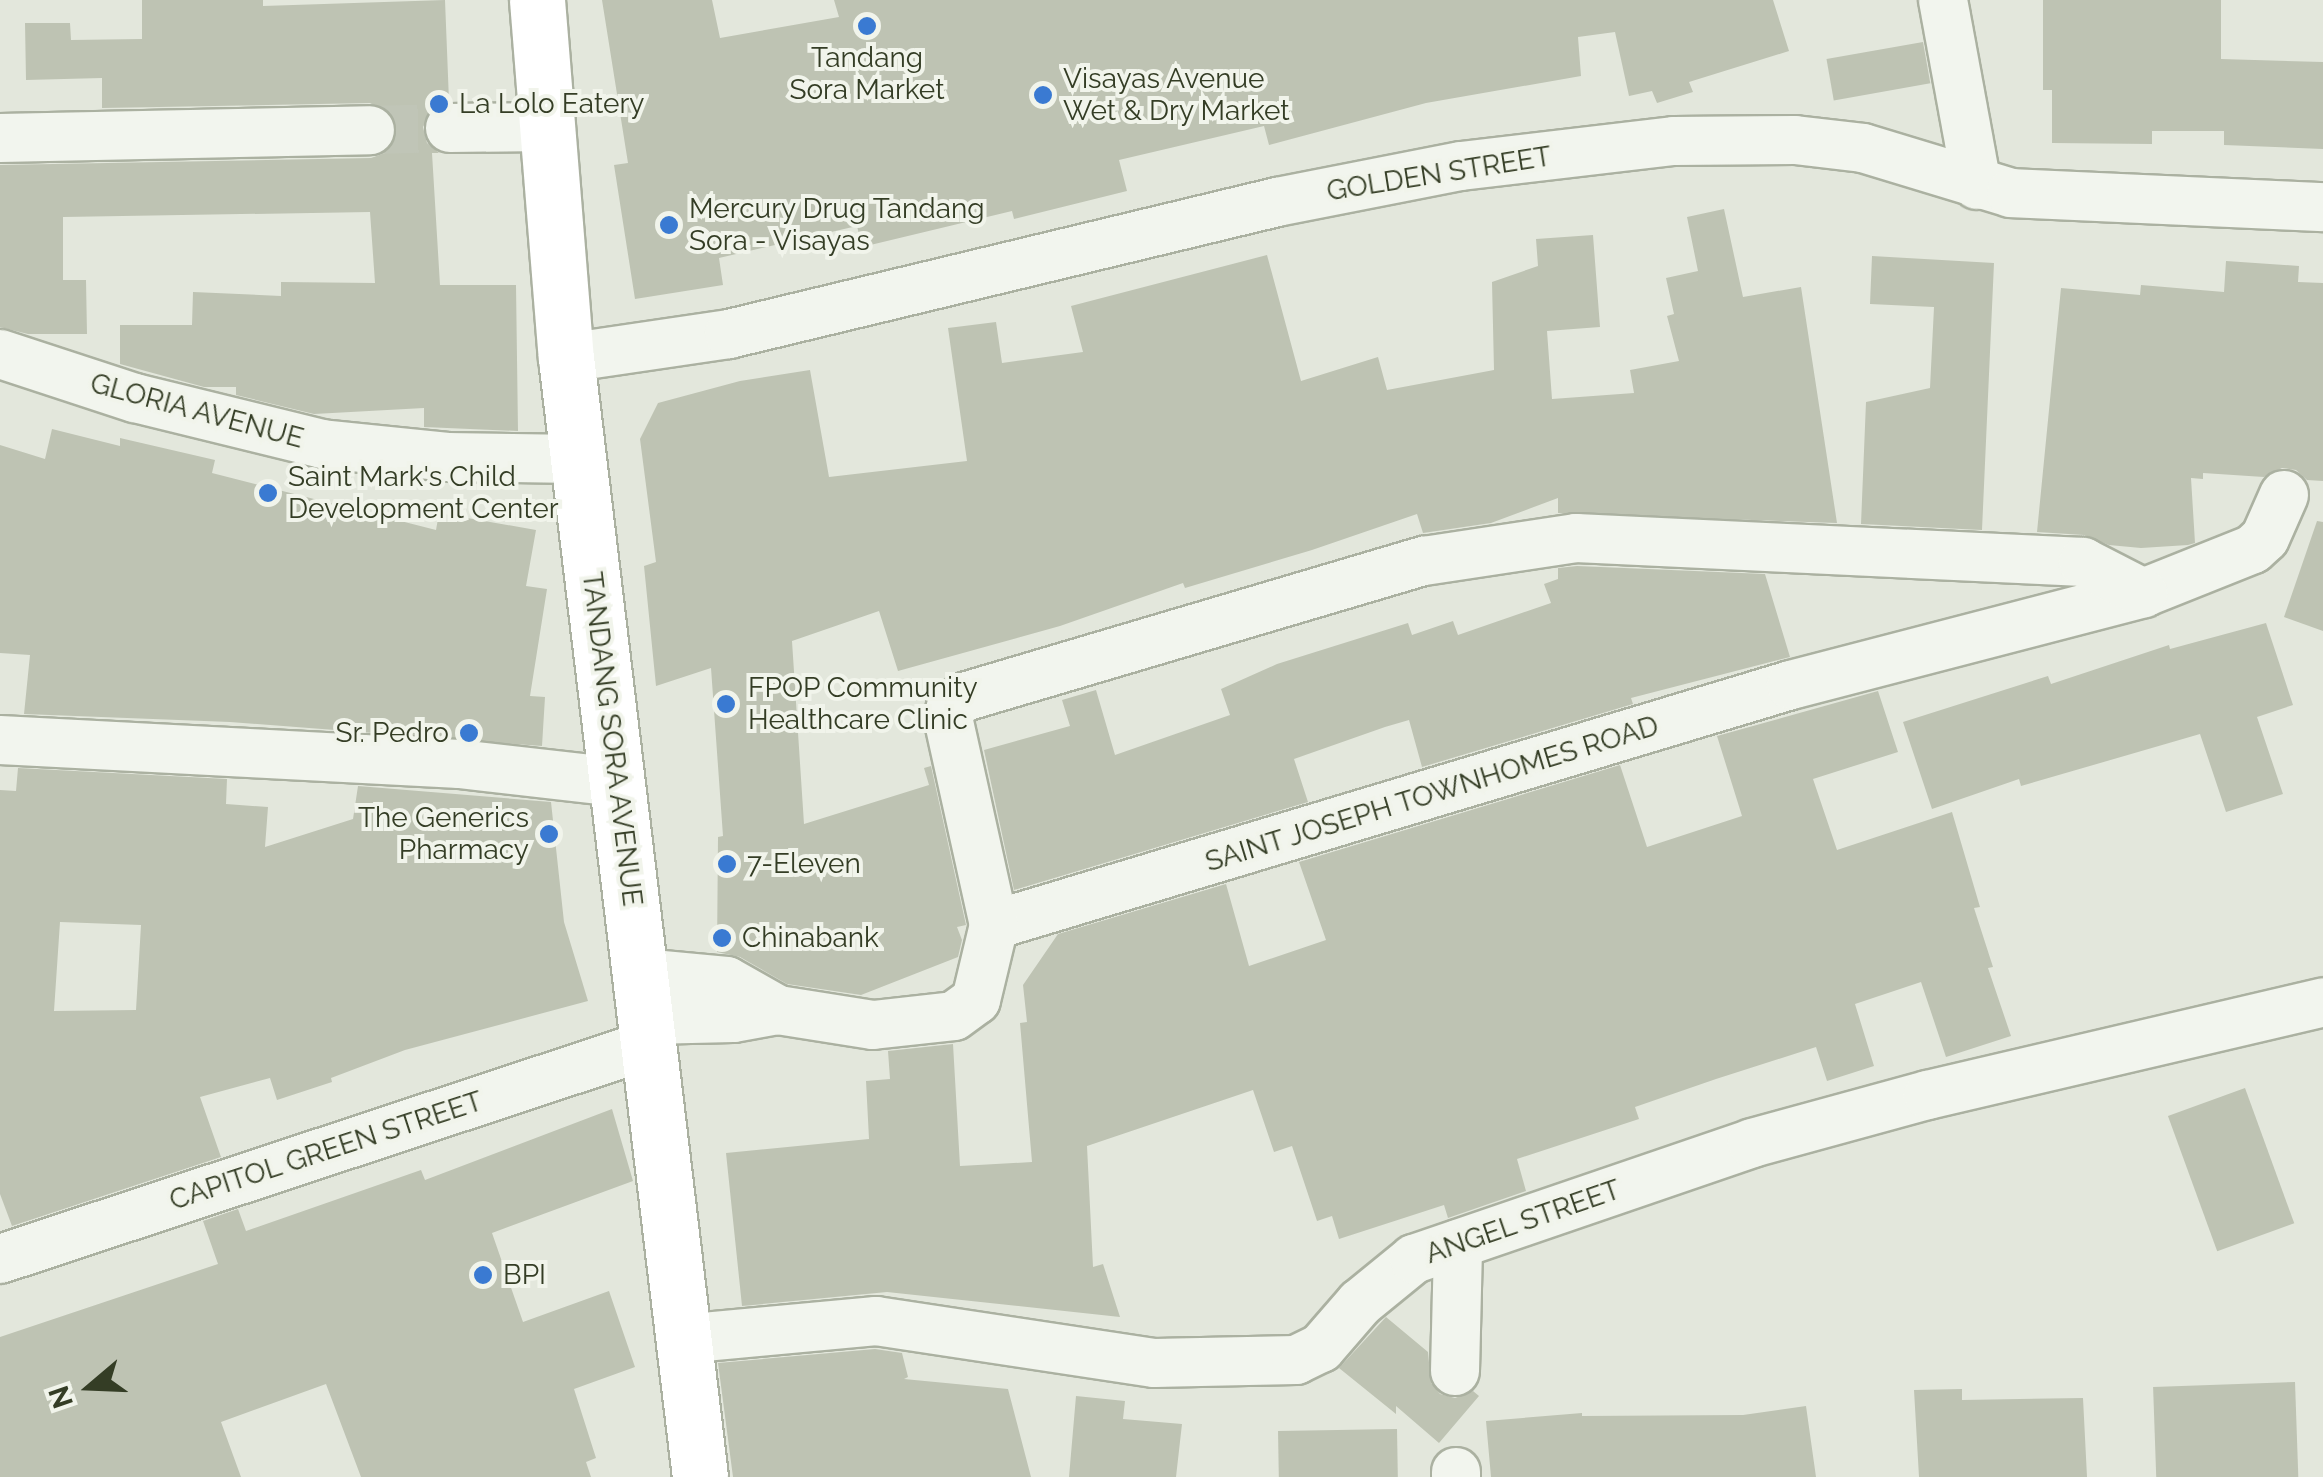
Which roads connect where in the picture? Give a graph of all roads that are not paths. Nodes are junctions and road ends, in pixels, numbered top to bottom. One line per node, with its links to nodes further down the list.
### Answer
1 (537, 0): 3 (main road, TANDANG SORA AVENUE)
2 (1943, 0): 7 (street)
3 (544, 127): 4 (street); 10 (main road, TANDANG SORA AVENUE)
4 (450, 128)
5 (370, 130): 6 (street)
6 (0, 138)
7 (1977, 186): 8 (street, GOLDEN STREET); 10 (street, GOLDEN STREET)
8 (2323, 207)
9 (0, 354): 11 (street, GLORIA AVENUE)
10 (566, 358): 11 (main road, TANDANG SORA AVENUE)
11 (577, 459): 15 (main road, TANDANG SORA AVENUE)
12 (2284, 495): 13 (street, SAINT JOSEPH TOWNHOMES ROAD)
13 (2143, 593): 16 (street, SAINT JOSEPH TOWNHOMES ROAD); 16 (street)
14 (0, 740): 15 (street)
15 (616, 782): 18 (main road, TANDANG SORA AVENUE)
16 (994, 925): 18 (street)
17 (2323, 1002): 19 (street, ANGEL STREET)
18 (647, 1013): 20 (street, CAPITOL GREEN STREET); 21 (main road, TANDANG SORA AVENUE)
19 (1458, 1244): 21 (street, ANGEL STREET); 22 (street)
20 (0, 1259)
21 (682, 1340): 23 (main road, TANDANG SORA AVENUE)
22 (1456, 1371)
23 (700, 1477)

